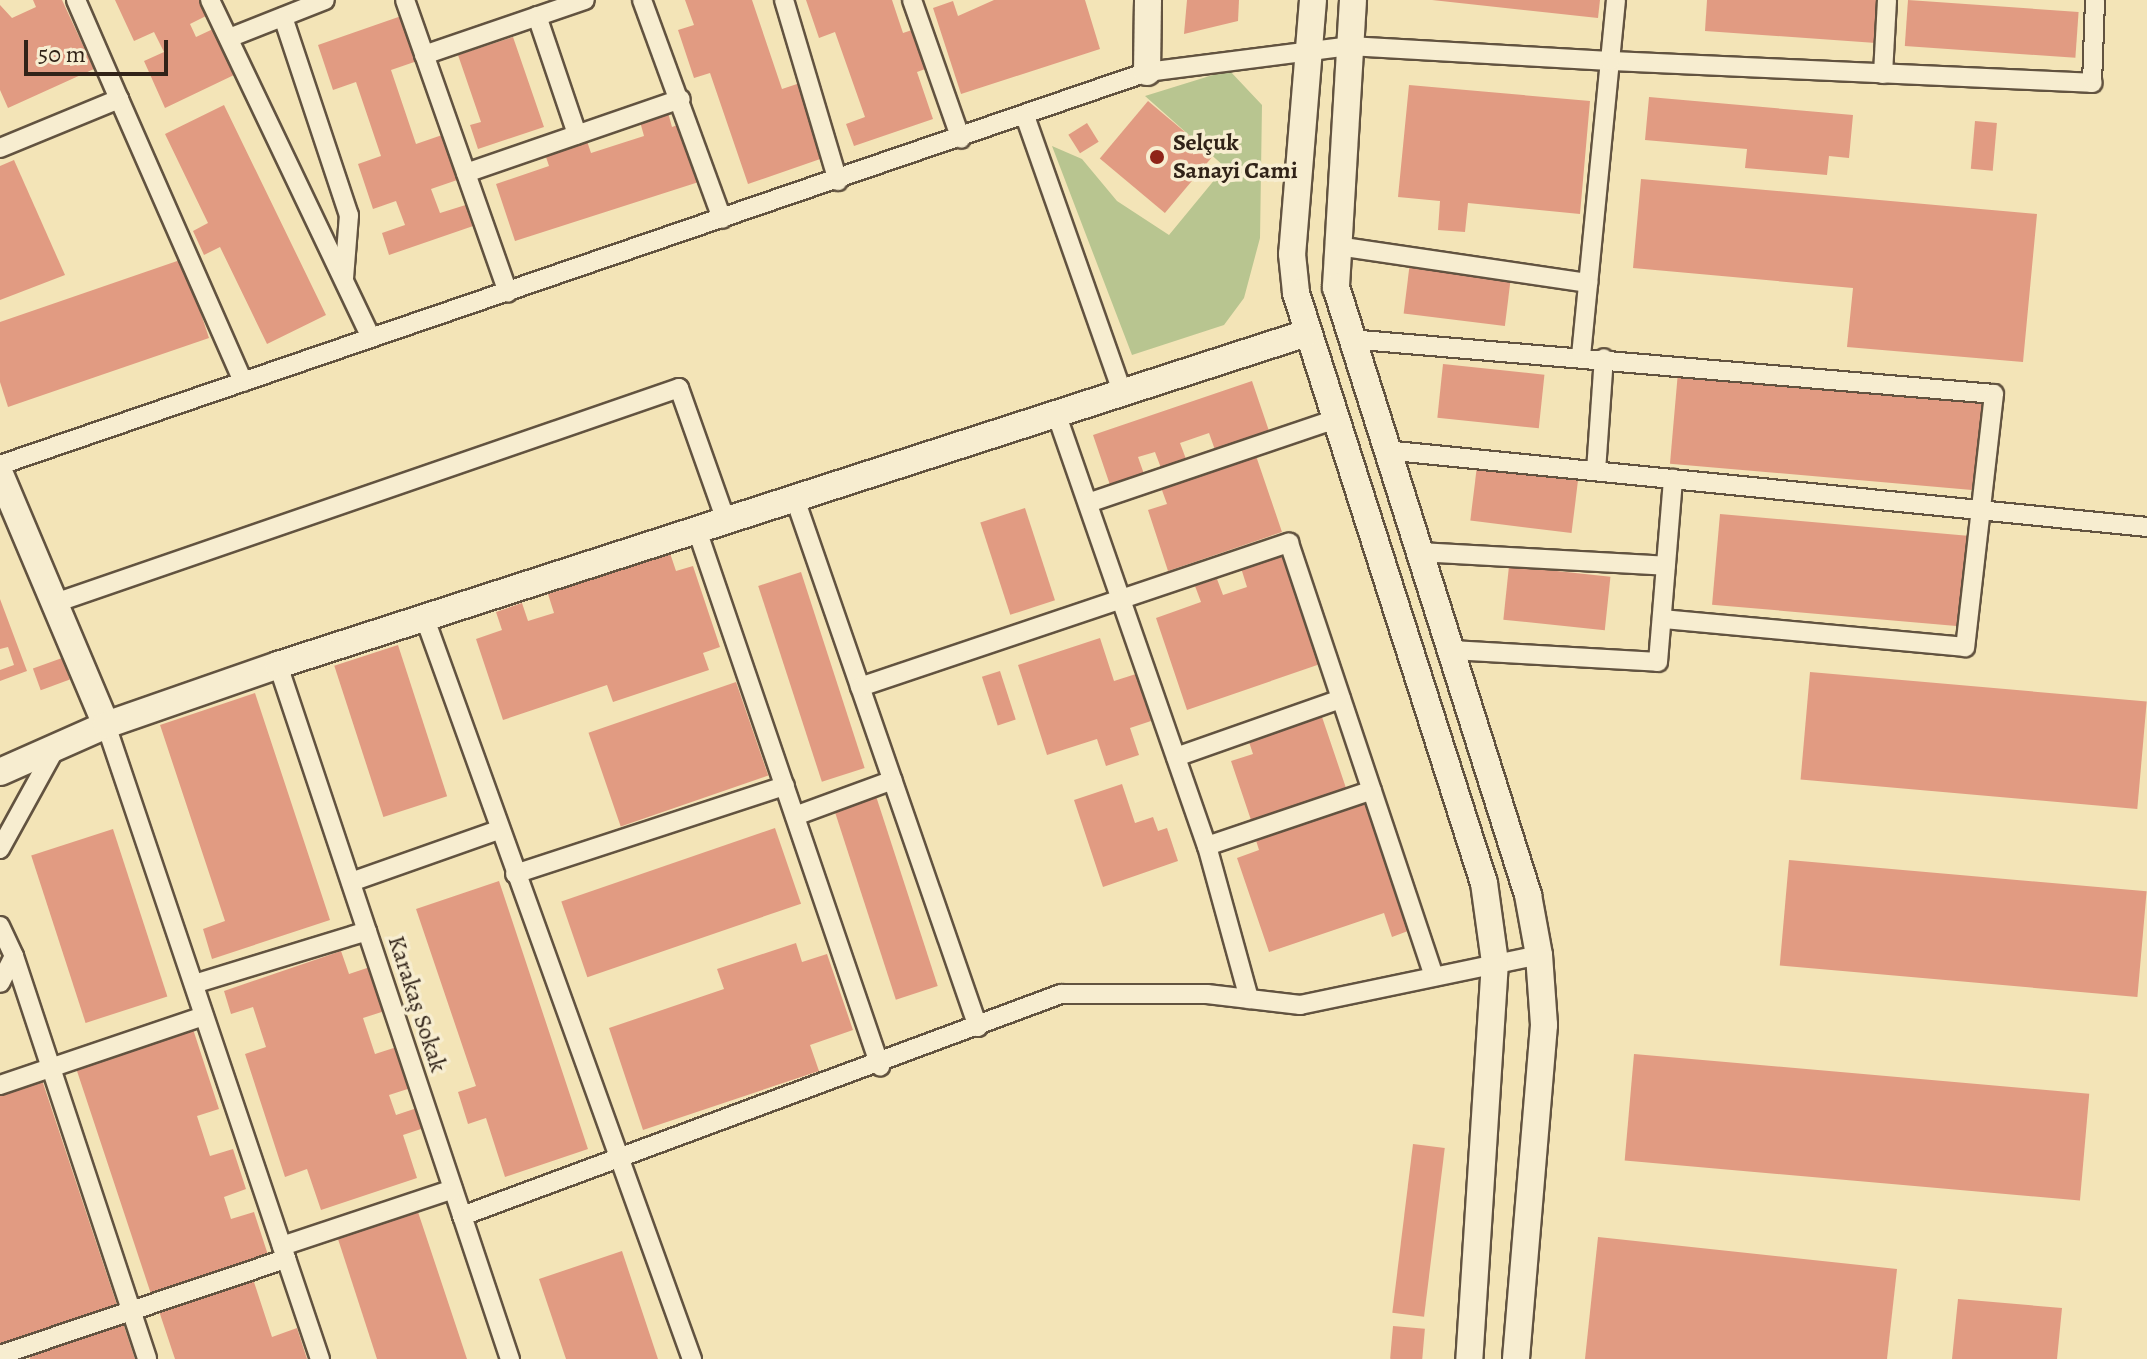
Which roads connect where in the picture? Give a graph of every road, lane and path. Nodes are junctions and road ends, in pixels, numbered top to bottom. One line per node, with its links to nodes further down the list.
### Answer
1 (76, 0): 24 (street)
2 (210, 0): 17 (street)
3 (325, 0): 16 (street)
4 (405, 0): 20 (street)
5 (584, 0): 15 (street)
6 (642, 0): 25 (street)
7 (784, 0): 31 (street)
8 (912, 0): 28 (street)
9 (1148, 0): 22 (street)
10 (1313, 0): 19 (street)
11 (1353, 0): 18 (street)
12 (1616, 0): 21 (street)
13 (1887, 0): 23 (street)
14 (2095, 0): 23 (street)
15 (537, 16): 20 (street); 27 (street)
16 (283, 17): 17 (street); 34 (street)
17 (229, 38): 34 (street)
18 (1349, 46): 19 (street); 21 (street); 33 (street)
19 (1308, 47): 22 (street); 37 (street)
20 (424, 55): 30 (street)
21 (1610, 61): 23 (street); 35 (street)
22 (1147, 72): 26 (street)
23 (1883, 74)
24 (119, 99): 29 (street); 42 (street)
25 (681, 99): 27 (street); 32 (street)
26 (1025, 116): 28 (street); 43 (street)
27 (577, 134): 30 (street)
28 (961, 139): 31 (street)
29 (0, 148)
30 (466, 173): 36 (street)
31 (838, 181): 32 (street)
32 (722, 219): 36 (street)
33 (1337, 246): 35 (street); 39 (street)
34 (344, 281): 38 (street)
35 (1588, 283): 40 (street)
36 (508, 292): 38 (street)
37 (1307, 333): 43 (street); 45 (street)
38 (371, 338): 42 (street)
39 (1349, 339): 40 (street); 46 (street)
40 (1581, 356): 41 (street)
41 (1604, 358): 48 (street); 53 (street)
42 (243, 382): 47 (street)
43 (1122, 392): 44 (street)
44 (1056, 413): 51 (street); 52 (street)
45 (1333, 420): 52 (street); 84 (street)
46 (1385, 450): 48 (street); 57 (street)
47 (0, 465)
48 (1596, 471): 50 (street)
49 (0, 474): 60 (street)
50 (1673, 479): 53 (street); 58 (street)
51 (794, 496): 54 (street); 65 (street)
52 (1088, 503): 59 (street)
53 (1979, 510): 56 (street); 62 (street)
54 (725, 518): 55 (street); 60 (street)
55 (696, 527): 61 (street); 72 (street)
56 (2147, 527)
57 (1419, 552): 58 (street); 63 (street)
58 (1666, 566): 62 (street)
59 (1120, 597): 65 (street); 66 (street); 69 (street)
60 (55, 603): 67 (street)
61 (424, 616): 64 (street); 75 (street)
62 (1662, 619): 63 (street)
63 (1452, 650): 82 (street)
64 (278, 665): 67 (street); 79 (street, Karakaş Sokak)
65 (860, 687): 71 (street)
66 (1341, 699): 69 (street); 73 (street)
67 (106, 725): 68 (street); 87 (street)
68 (58, 744): 70 (street); 77 (street)
69 (1176, 757): 76 (street)
70 (0, 772)
71 (893, 780): 74 (street); 90 (street)
72 (785, 786): 74 (street); 78 (street)
73 (1372, 790): 76 (street); 85 (street)
74 (795, 816): 91 (street)
75 (499, 830): 78 (street); 79 (street)
76 (1207, 846): 88 (street)
77 (0, 849)
78 (515, 874): 94 (street)
79 (351, 882): 81 (street, Karakaş Sokak)
80 (0, 926): 83 (street)
81 (367, 931): 87 (street); 95 (street, Karakaş Sokak)
82 (1539, 955): 84 (street); 105 (street)
83 (14, 956): 86 (street); 92 (street)
84 (1495, 962): 85 (street); 104 (street)
85 (1434, 976): 88 (street)
86 (0, 983)
87 (194, 984): 89 (street)
88 (1249, 999): 90 (street)
89 (204, 1016): 92 (street); 97 (street)
90 (978, 1027): 91 (street)
91 (880, 1066): 94 (street)
92 (51, 1068): 93 (street); 98 (street)
93 (0, 1085)
94 (616, 1161): 96 (street); 103 (street)
95 (453, 1189): 96 (street, Karakaş Sokak); 97 (street)
96 (462, 1216): 102 (street, Karakaş Sokak)
97 (284, 1252): 98 (street); 101 (street)
98 (131, 1311): 99 (street); 100 (street)
99 (0, 1355)
100 (147, 1359)
101 (320, 1359)
102 (510, 1359)
103 (692, 1359)
104 (1469, 1359)
105 (1516, 1359)

